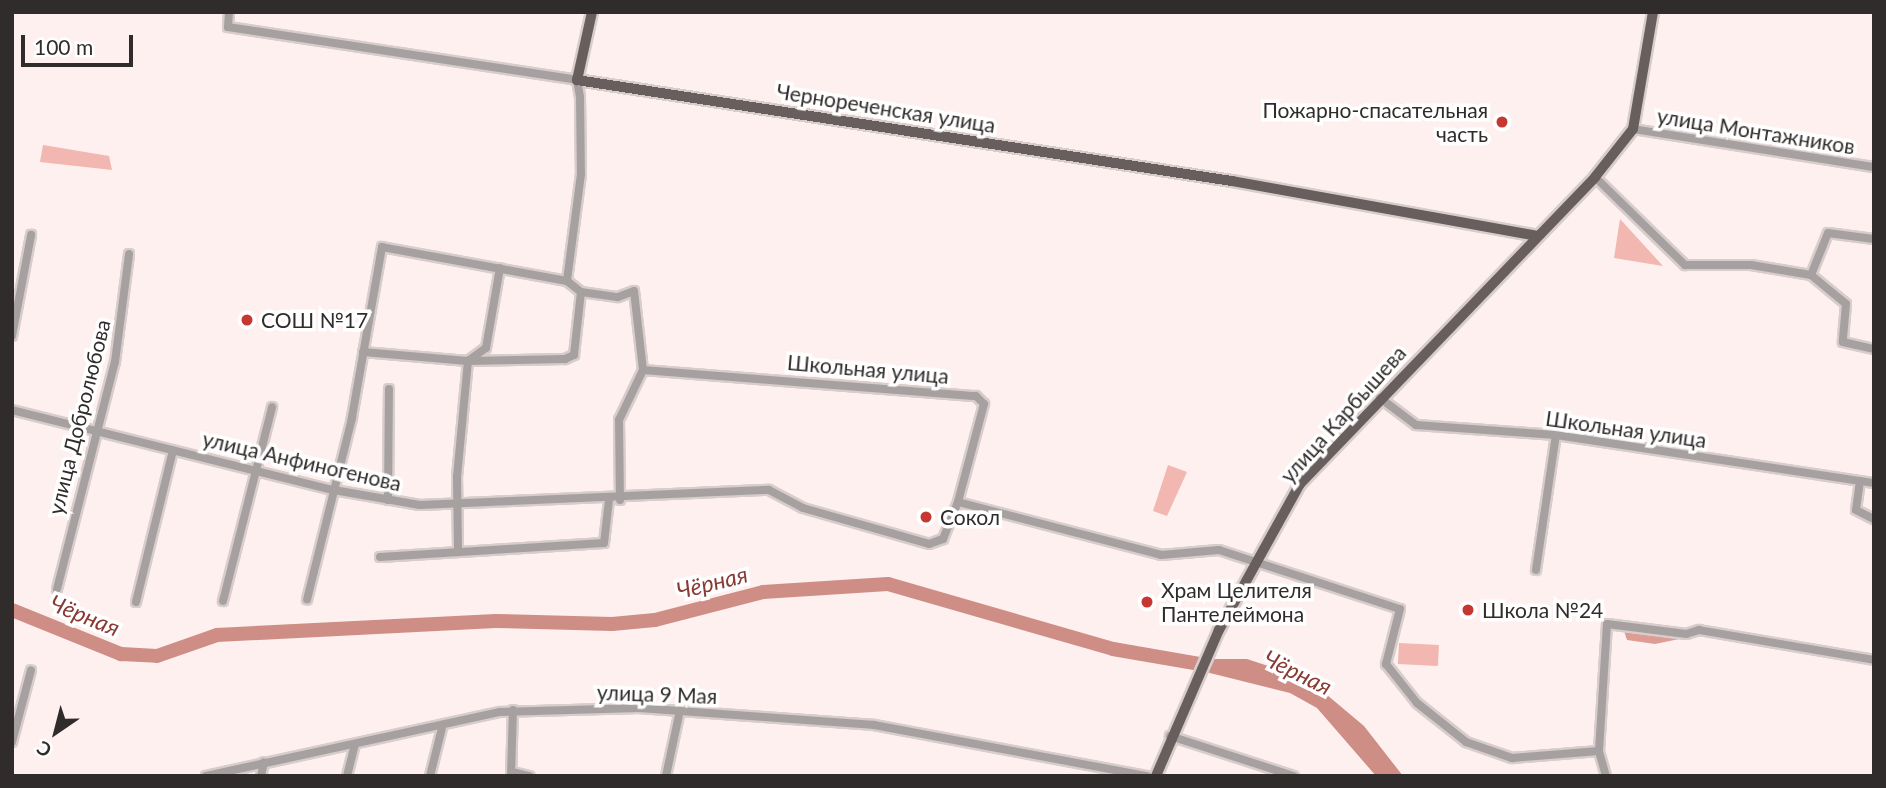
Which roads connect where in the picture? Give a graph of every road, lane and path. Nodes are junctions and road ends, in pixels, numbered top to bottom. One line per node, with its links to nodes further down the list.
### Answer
1 (229, 12): 4 (street, Чернореченская улица)
2 (592, 12): 4 (main road)
3 (1653, 12): 5 (main road)
4 (577, 80): 9 (main road, Чернореченская улица); 14 (street)
5 (1633, 129): 6 (street, улица Монтажников); 7 (main road, улица Карбышева)
6 (1874, 167)
7 (1595, 177): 9 (main road, улица Карбышева); 13 (street)
8 (32, 235): 16 (street)
9 (1537, 236): 24 (main road, улица Карбышева)
10 (1874, 239): 13 (street)
11 (129, 254): 27 (street, улица Добролюбова)
12 (500, 268): 14 (street); 17 (street); 19 (street)
13 (1811, 275): 18 (street)
14 (567, 281): 15 (street)
15 (580, 292): 20 (street); 22 (street)
16 (12, 336)
17 (486, 348): 20 (street); 21 (street)
18 (1874, 349)
19 (363, 352): 21 (street); 33 (street)
20 (504, 359): 21 (street)
21 (468, 361): 38 (street)
22 (643, 370): 36 (street); 37 (street, Школьная улица)
23 (390, 389): 34 (street)
24 (1380, 398): 28 (street, Школьная улица); 42 (main road, улица Карбышева)
25 (272, 407): 30 (street)
26 (12, 410): 27 (street, улица Анфиногенова)
27 (93, 429): 29 (street, улица Анфиногенова); 44 (street, улица Добролюбова)
28 (1556, 435): 31 (street, Школьная улица); 43 (street)
29 (173, 450): 30 (street, улица Анфиногенова); 47 (street)
30 (255, 469): 33 (street, улица Анфиногенова); 46 (street)
31 (1860, 481): 32 (street, Школьная улица); 39 (street)
32 (1874, 483)
33 (334, 490): 34 (street, улица Анфиногенова); 45 (street)
34 (388, 500): 38 (street, улица Анфиногенова)
35 (609, 500): 36 (street, улица Анфиногенова); 38 (street, улица Анфиногенова); 40 (street)
36 (620, 500): 37 (street, улица Анфиногенова)
37 (958, 502): 42 (street)
38 (457, 506): 40 (street)
39 (1874, 519)
40 (458, 548): 41 (street)
41 (380, 557)
42 (1253, 564): 53 (main road, улица Карбышева); 56 (street)
43 (1536, 570)
44 (57, 589)
45 (307, 600)
46 (223, 601)
47 (136, 602)
48 (1874, 660): 56 (street)
49 (31, 670): 54 (street)
50 (513, 710): 51 (street, улица 9 Мая); 52 (street, улица 9 Мая); 58 (street)
51 (680, 710): 64 (street); 65 (street, улица 9 Мая)
52 (442, 728): 55 (street, улица 9 Мая); 62 (street)
53 (1170, 736): 66 (main road, улица Карбышева); 67 (street)
54 (12, 742)
55 (355, 745): 57 (street, улица 9 Мая); 61 (street)
56 (1600, 751): 68 (street)
57 (264, 762): 59 (street, улица 9 Мая); 60 (street)
58 (511, 774): 63 (street)
59 (206, 776)
60 (261, 776)
61 (347, 776)
62 (430, 776)
63 (530, 776)
64 (666, 776)
65 (1147, 776)
66 (1156, 776)
67 (1294, 776)
68 (1606, 776)

